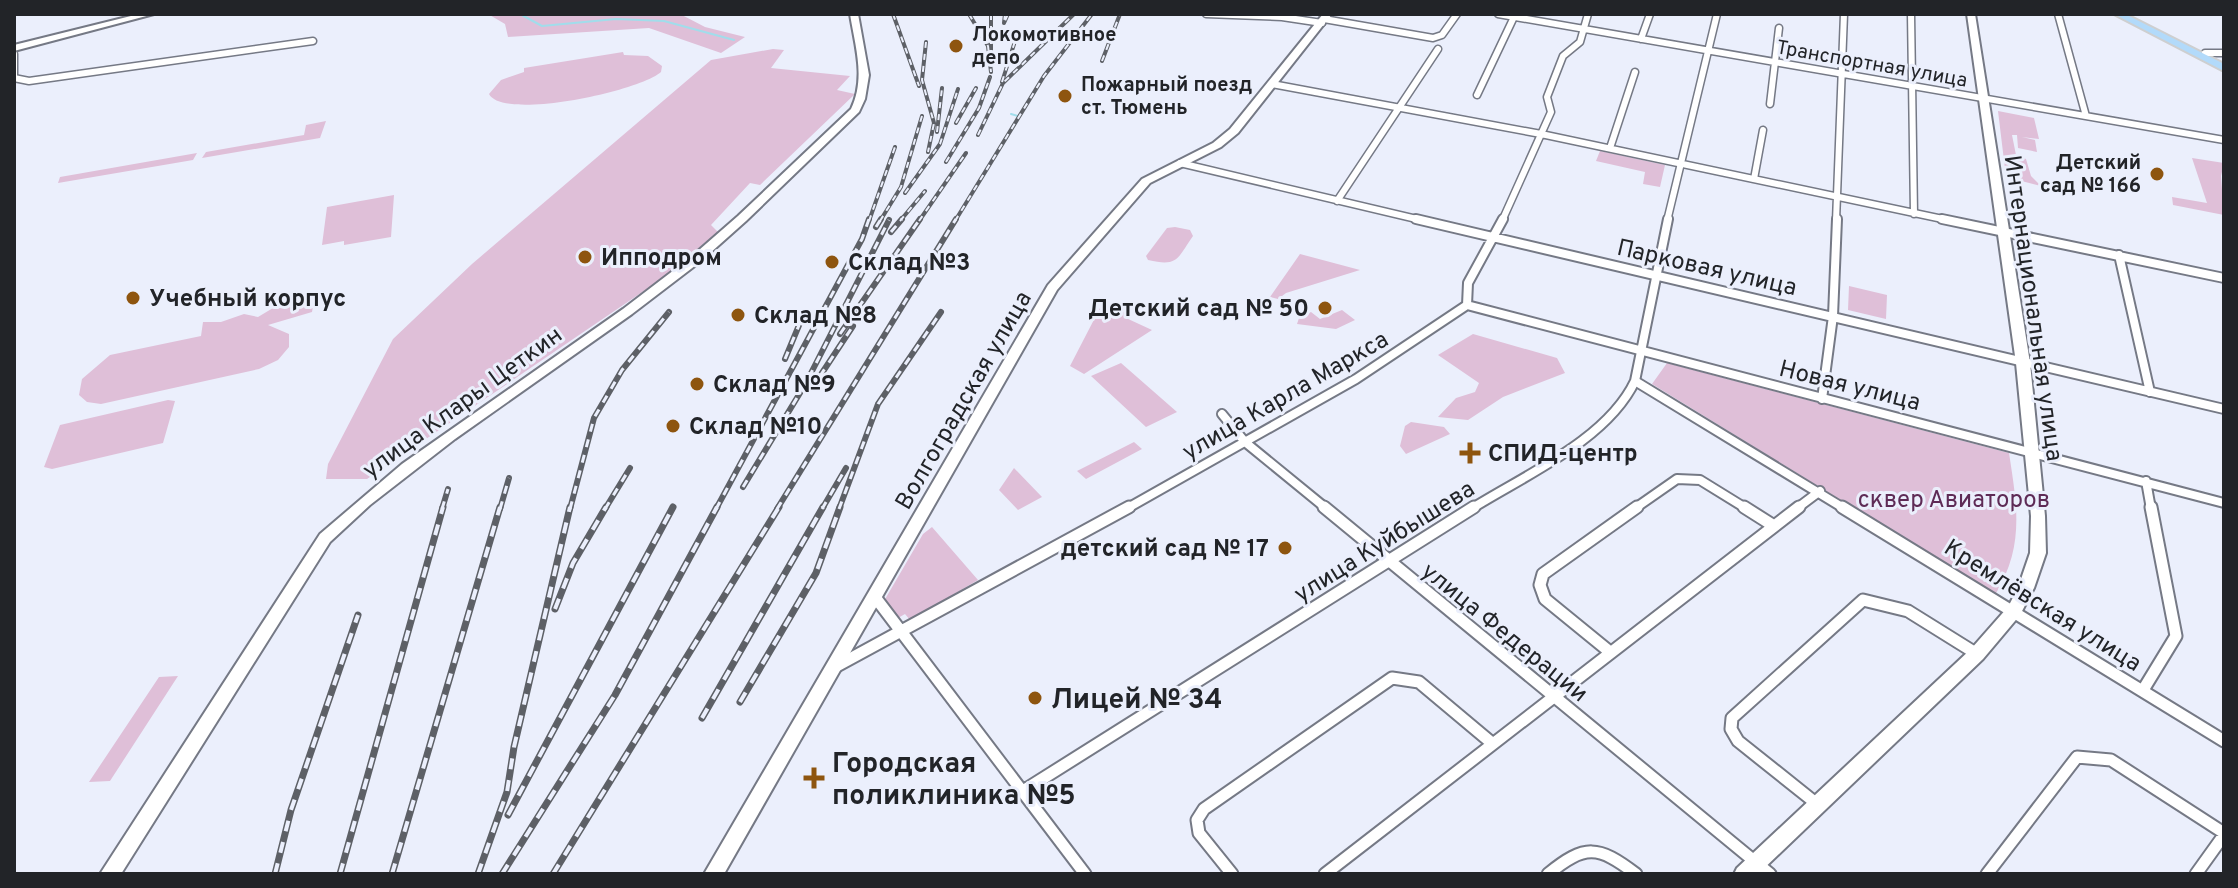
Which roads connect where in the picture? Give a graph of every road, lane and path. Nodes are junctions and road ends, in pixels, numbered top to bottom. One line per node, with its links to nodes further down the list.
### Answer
1 (150, 14): 24 (street)
2 (854, 14): 85 (street, улица Клары Цеткин)
3 (1206, 14): 15 (street)
4 (1457, 14): 18 (street)
5 (1498, 14): 17 (street, Транспортная улица)
6 (1588, 14): 19 (street)
7 (1650, 14): 21 (street)
8 (1717, 14): 25 (street, улица Куйбышева)
9 (1844, 14): 31 (street)
10 (1911, 14): 34 (street)
11 (1971, 14): 36 (street, Интернациональная улица)
12 (2044, 14): 16 (street)
13 (2118, 14): 29 (main road)
14 (2128, 14): 26 (main road)
15 (1224, 15): 18 (street)
16 (2058, 15): 39 (street)
17 (1514, 17): 19 (street, Транспортная улица); 35 (street)
18 (1325, 19): 33 (street, Волгоградская улица)
19 (1583, 28): 21 (street, Транспортная улица); 41 (street)
20 (1779, 28): 28 (street)
21 (1641, 39): 25 (street, Транспортная улица)
22 (313, 41): 32 (street)
23 (1438, 49): 38 (street)
24 (14, 51): 32 (street)
25 (1707, 51): 28 (street, Транспортная улица); 45 (street, улица Куйбышева)
26 (2205, 53): 27 (street); 29 (main road)
27 (2224, 53)
28 (1775, 63): 31 (street, Транспортная улица); 37 (street)
29 (2224, 65)
30 (1635, 72): 43 (street)
31 (1841, 74): 34 (street, Транспортная улица); 47 (street)
32 (14, 77)
33 (1272, 84): 38 (street); 44 (street, Волгоградская улица)
34 (1911, 86): 36 (street, Транспортная улица); 49 (street)
35 (1477, 95)
36 (1984, 99): 39 (street, Транспортная улица); 50 (street, Интернациональная улица)
37 (1770, 104)
38 (1402, 108): 41 (street); 48 (street)
39 (2086, 116): 42 (street, Транспортная улица)
40 (1763, 130): 46 (street)
41 (1541, 134): 43 (street); 51 (street)
42 (2224, 140)
43 (1610, 148): 45 (street)
44 (1180, 163): 48 (street, Парковая улица); 71 (street, Волгоградская улица)
45 (1682, 164): 46 (street); 53 (street, улица Куйбышева)
46 (1754, 179): 47 (street)
47 (1839, 198): 49 (street); 56 (street)
48 (1337, 201): 51 (street, Парковая улица)
49 (1914, 214): 50 (street)
50 (2003, 232): 52 (street); 58 (street, Интернациональная улица)
51 (1494, 238): 53 (street, Парковая улица); 55 (street)
52 (2119, 255): 54 (street); 60 (street)
53 (1656, 276): 56 (street, Парковая улица); 57 (street, улица Куйбышева)
54 (2224, 278)
55 (1467, 305): 57 (street, Новая улица); 64 (street, улица Карла Маркса)
56 (1833, 316): 58 (street, Парковая улица); 61 (street)
57 (1641, 353): 59 (street, улица Куйбышева); 61 (street, Новая улица)
58 (2023, 363): 60 (street, Парковая улица); 65 (street, Интернациональная улица)
59 (1635, 381): 67 (street, Кремлёвская улица); 70 (street, улица Куйбышева)
60 (2150, 392): 62 (street, Парковая улица)
61 (1822, 399): 65 (street, Новая улица)
62 (2224, 409)
63 (1222, 414): 64 (street, улица Федерации)
64 (1245, 442): 70 (street, улица Федерации); 73 (street, улица Карла Маркса)
65 (2032, 452): 66 (street, Новая улица); 72 (street, Интернациональная улица)
66 (2146, 481): 68 (street, Новая улица); 77 (street)
67 (1820, 491): 69 (street); 72 (street, Кремлёвская улица)
68 (2224, 503)
69 (1774, 526): 74 (street); 74 (street)
70 (1389, 562): 78 (street, улица Федерации); 81 (street, улица Куйбышева)
71 (875, 597): 73 (street); 76 (street, Волгоградская улица)
72 (2014, 611): 75 (street, Интернациональная улица); 77 (street, Кремлёвская улица)
73 (904, 632): 76 (street, улица Карла Маркса); 81 (street)
74 (1610, 652): 78 (street)
75 (1977, 654): 82 (street, Интернациональная улица); 82 (street)
76 (835, 667): 86 (street, Волгоградская улица)
77 (2143, 690): 79 (street, Кремлёвская улица)
78 (1553, 698): 80 (street); 84 (street, улица Федерации)
79 (2224, 741)
80 (1493, 744): 88 (street); 89 (street)
81 (1023, 791): 87 (street)
82 (1817, 804): 84 (street, Интернациональная улица)
83 (2224, 834): 94 (street); 95 (street)
84 (1755, 862): 92 (street, Интернациональная улица); 93 (street, улица Федерации)
85 (110, 874)
86 (714, 874)
87 (1085, 874)
88 (1232, 874)
89 (1325, 874)
90 (1548, 874): 91 (street)
91 (1636, 874)
92 (1744, 874)
93 (1770, 874)
94 (1987, 874)
95 (2196, 874)

